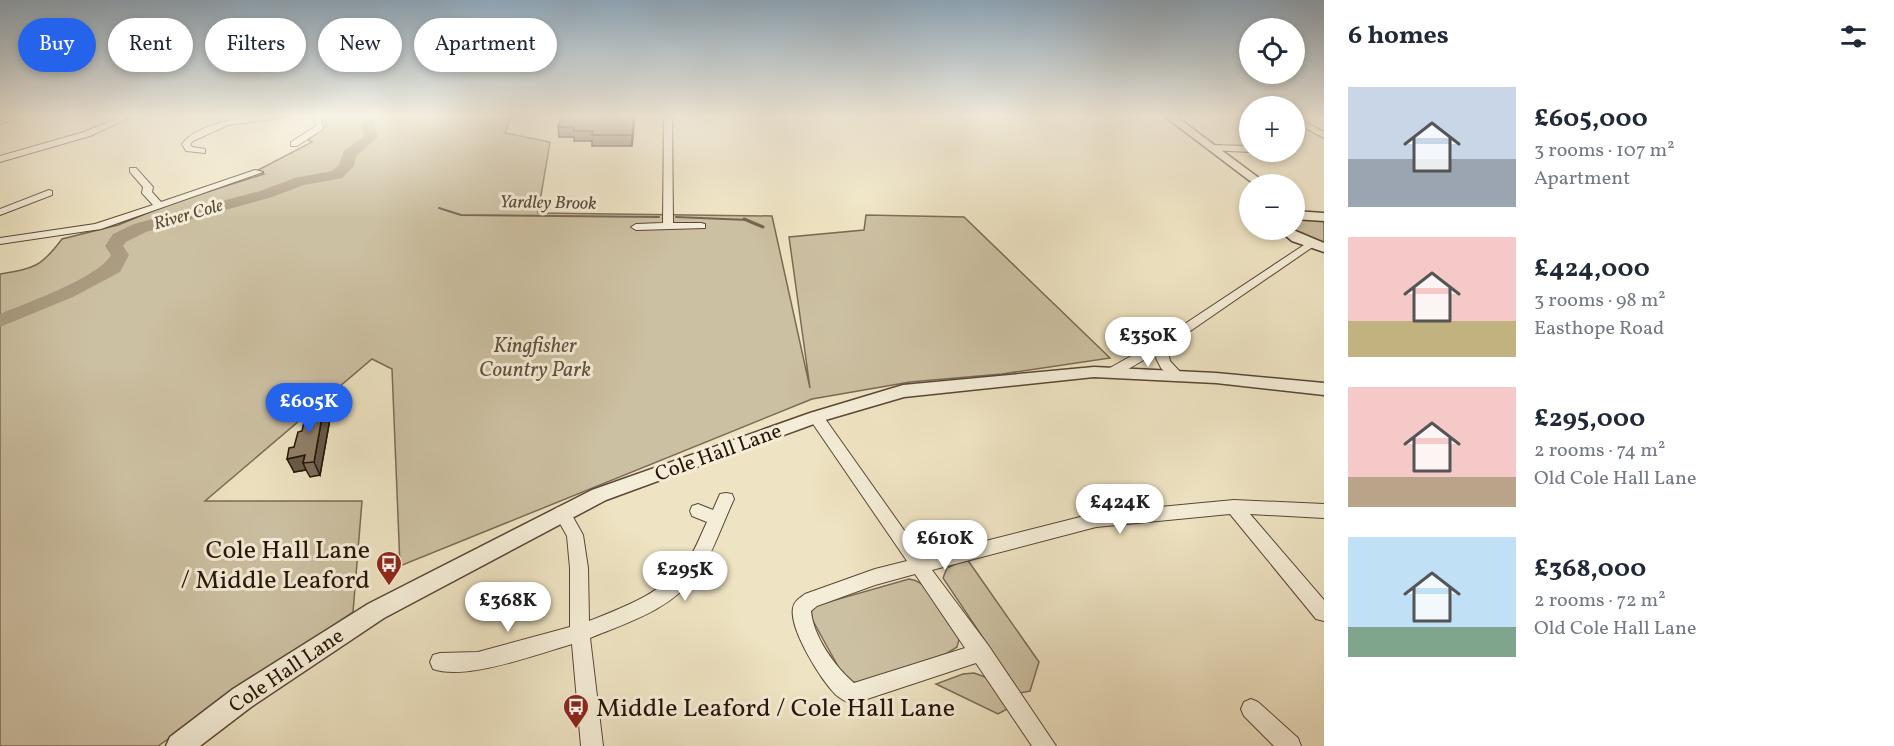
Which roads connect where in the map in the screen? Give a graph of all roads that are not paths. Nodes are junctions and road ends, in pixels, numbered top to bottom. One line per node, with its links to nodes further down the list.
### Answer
1 (32, 150): 6 (street)
2 (197, 150): 5 (street)
3 (668, 150): 15 (street)
4 (1214, 150): 9 (street)
5 (202, 151)
6 (0, 159)
7 (133, 170): 11 (street)
8 (258, 172): 11 (street)
9 (1247, 174)
10 (49, 193): 12 (street)
11 (159, 205): 19 (street)
12 (0, 212)
13 (1305, 214): 14 (street)
14 (1324, 217)
15 (668, 226): 16 (street); 17 (street)
16 (701, 226)
17 (636, 227)
18 (1303, 240): 20 (street)
19 (1, 243)
20 (1310, 244): 21 (street); 22 (street)
21 (1324, 248)
22 (1161, 345): 23 (street); 24 (street)
23 (1113, 372): 24 (street, Cole Hall Lane); 26 (street, Cole Hall Lane)
24 (1176, 375): 25 (street, Cole Hall Lane)
25 (1324, 389)
26 (816, 417): 31 (street, Cole Hall Lane); 33 (street)
27 (726, 499): 32 (street)
28 (1234, 507): 30 (street); 33 (street); 34 (street)
29 (698, 511): 32 (street)
30 (1324, 511)
31 (562, 513): 35 (street); 39 (street, Cole Hall Lane)
32 (715, 518): 35 (street)
33 (918, 565): 36 (street); 36 (street)
34 (1323, 613)
35 (580, 633): 37 (street); 40 (street)
36 (981, 652): 41 (street)
37 (440, 662)
38 (1251, 710): 42 (street)
39 (179, 746)
40 (592, 746)
41 (1045, 746)
42 (1290, 746)

